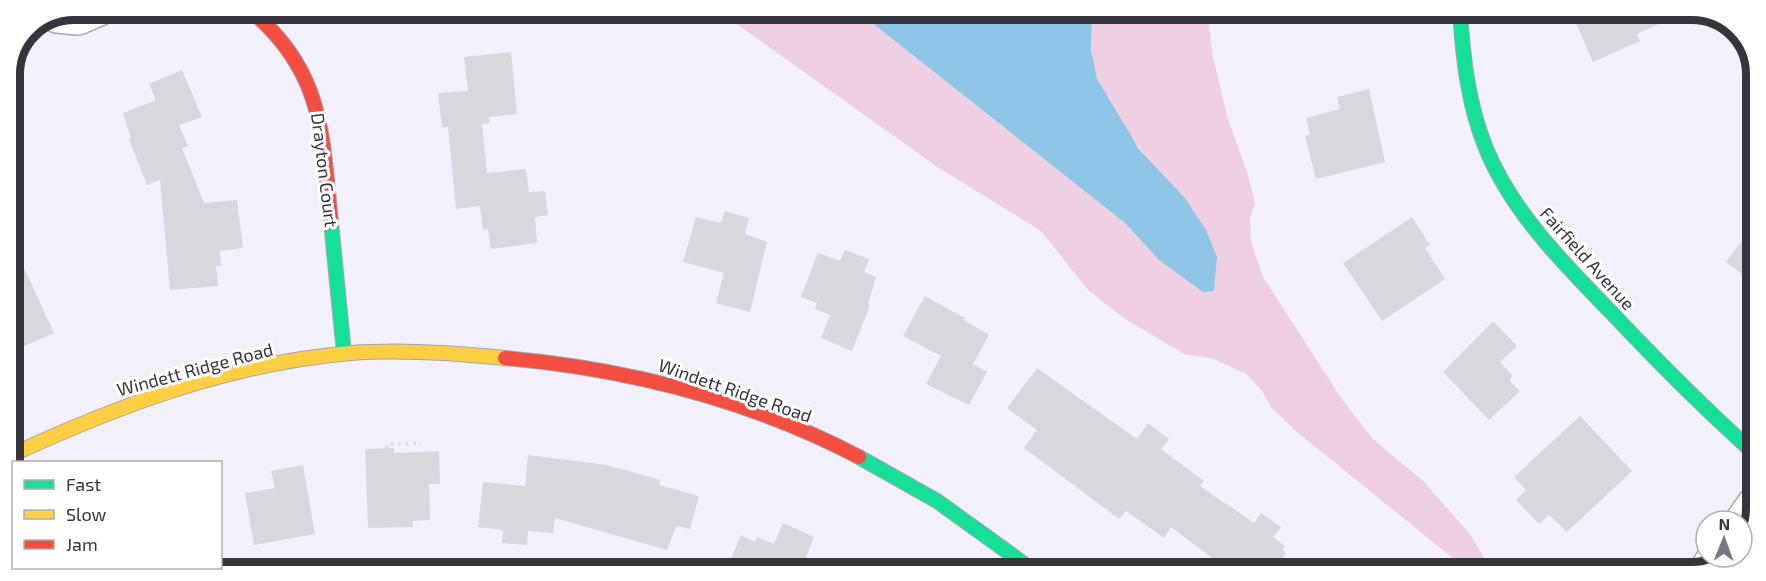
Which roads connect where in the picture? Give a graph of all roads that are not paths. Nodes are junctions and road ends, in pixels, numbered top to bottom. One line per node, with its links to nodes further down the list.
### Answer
1 (262, 20): 3 (street, Drayton Court)
2 (1461, 20): 4 (street, Fairfield Avenue)
3 (345, 353): 5 (street, Windett Ridge Road); 6 (street, Windett Ridge Road)
4 (1746, 446)
5 (20, 451)
6 (1022, 562)

